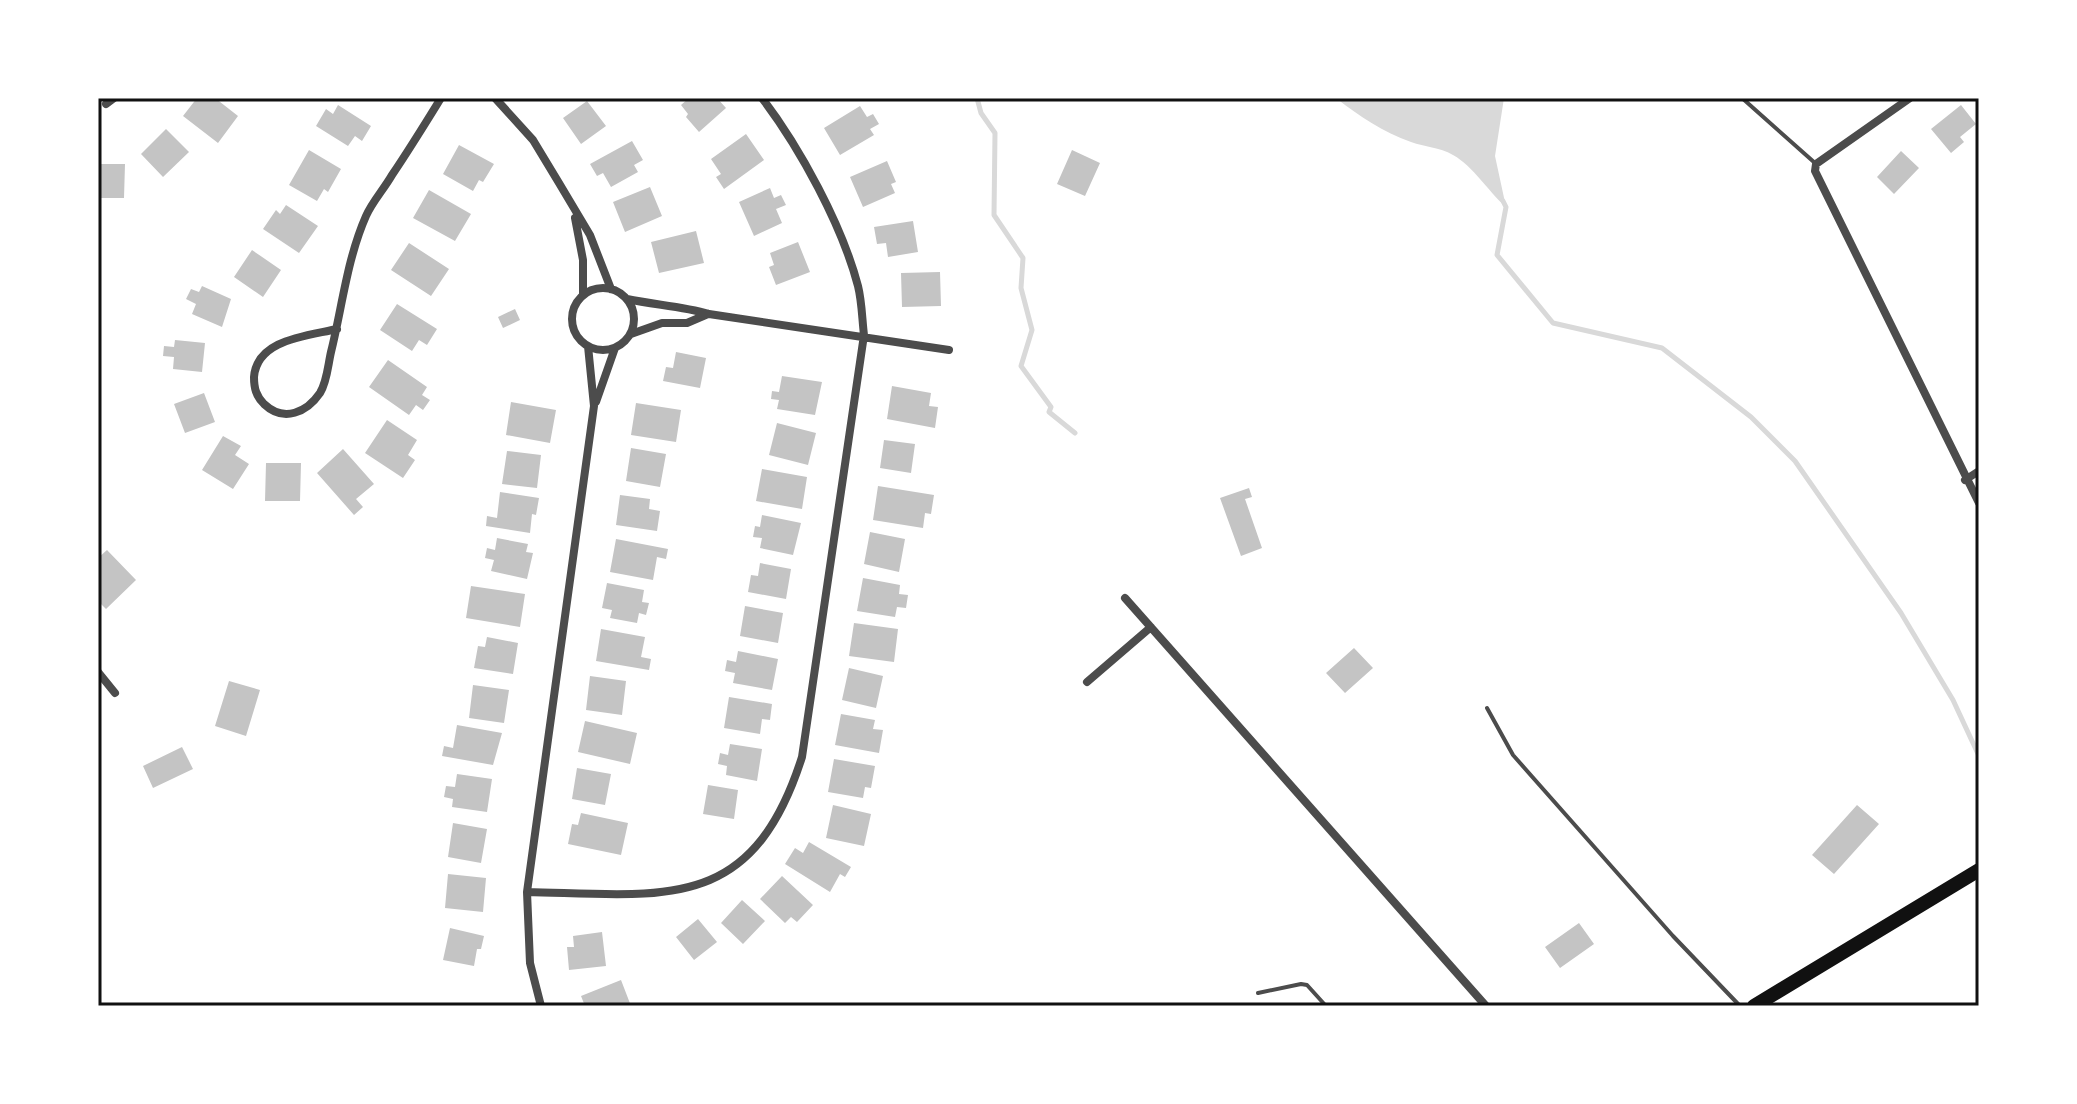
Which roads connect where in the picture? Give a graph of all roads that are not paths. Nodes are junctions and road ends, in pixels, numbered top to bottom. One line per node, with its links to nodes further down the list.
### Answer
1 (441, 98): 12 (street)
2 (495, 98): 7 (street)
3 (762, 98): 14 (street)
4 (1742, 98): 6 (lane)
5 (1910, 98): 6 (street)
6 (1816, 164): 20 (street)
7 (575, 213): 8 (street); 9 (street)
8 (611, 289): 9 (street); 10 (street)
9 (583, 295): 15 (street)
10 (627, 299): 11 (street); 13 (street)
11 (709, 314): 13 (street); 14 (street)
12 (337, 329): 12 (street)
13 (631, 334): 16 (street)
14 (864, 335): 17 (street); 29 (street)
15 (588, 346): 16 (street); 18 (street)
16 (615, 348): 18 (street)
17 (949, 350)
18 (594, 406): 29 (street)
19 (1979, 471): 20 (street)
20 (1965, 480): 21 (street)
21 (1979, 503)
22 (1125, 598): 23 (street)
23 (1151, 627): 25 (street); 33 (street)
24 (98, 672): 26 (street)
25 (1087, 682)
26 (115, 693)
27 (1487, 708): 34 (lane)
28 (1979, 870): 35 (main road)
29 (527, 892): 31 (street)
30 (1258, 993): 32 (lane)
31 (541, 1006)
32 (1326, 1006)
33 (1486, 1006)
34 (1740, 1006)
35 (1754, 1006)

